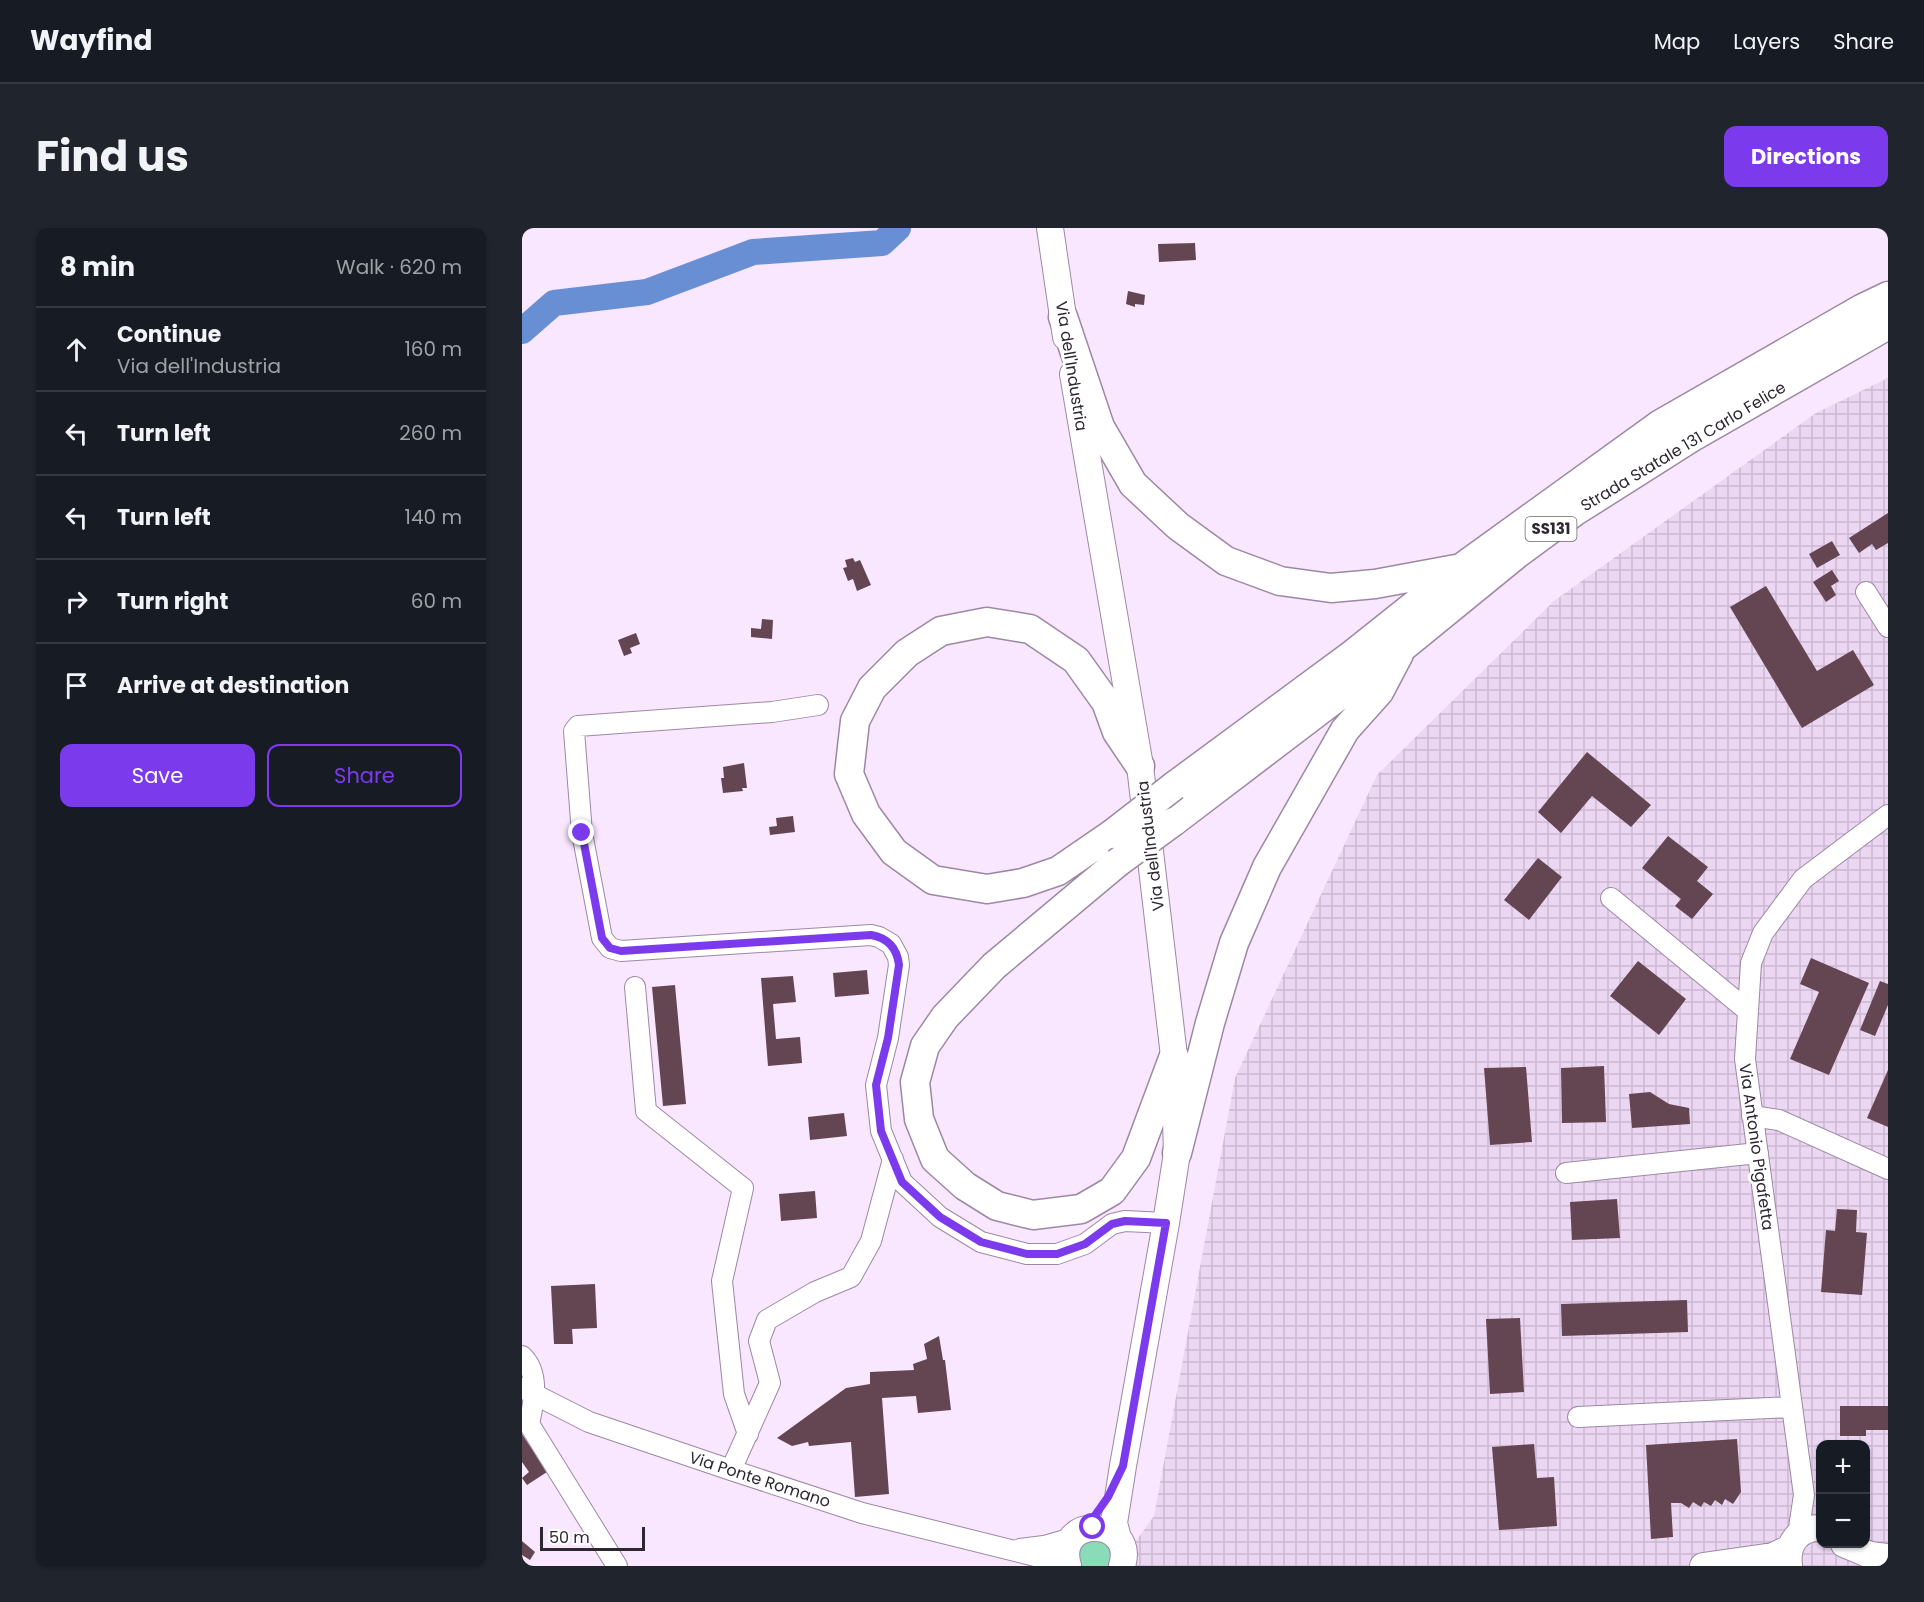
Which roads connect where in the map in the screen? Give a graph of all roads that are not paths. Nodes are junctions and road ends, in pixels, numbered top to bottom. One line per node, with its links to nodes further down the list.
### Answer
1 (1050, 228): 3 (main road, Via dell'Industria)
2 (1888, 296): 5 (highway, Strada Statale 131 Carlo Felice / SS131)
3 (1063, 317): 5 (highway); 10 (main road, Via dell'Industria)
4 (1888, 325): 8 (highway, Strada Statale 131 Carlo Felice / SS131)
5 (1461, 568): 10 (highway, Strada Statale 131 Carlo Felice, bridge)
6 (1866, 592): 7 (street)
7 (1888, 627)
8 (1403, 647): 15 (highway, Strada Statale 131 Carlo Felice, bridge); 17 (highway)
9 (818, 705): 19 (street)
10 (1140, 766): 15 (main road, Via dell'Industria)
11 (1888, 815): 14 (street, Via Antonio Pigafetta)
12 (1611, 898): 14 (street)
13 (635, 987): 27 (street)
14 (1748, 1011): 16 (street, Via Antonio Pigafetta)
15 (1174, 1056): 17 (main road, Via dell'Industria)
16 (1752, 1116): 18 (street, Via Antonio Pigafetta); 20 (street)
17 (1177, 1153): 22 (main road, Via dell'Industria)
18 (1758, 1153): 21 (street); 25 (street, Via Antonio Pigafetta)
19 (893, 1158): 22 (street); 27 (street)
20 (1888, 1169)
21 (1566, 1173)
22 (1166, 1223): 28 (main road, Via dell'Industria)
23 (522, 1356): 24 (street)
24 (527, 1396): 29 (street, Via Ponte Romano); 41 (street)
25 (1792, 1407): 26 (street); 30 (street, Via Antonio Pigafetta)
26 (1578, 1417)
27 (748, 1434): 29 (street)
28 (1123, 1466): 33 (main road, Via dell'Industria); 37 (main road, Via dell'Industria)
29 (731, 1470): 36 (street, Via Ponte Romano)
30 (1805, 1498): 31 (street, Via Antonio Pigafetta); 38 (street, Via Antonio Pigafetta)
31 (1816, 1519)
32 (1816, 1527): 38 (main road)
33 (1079, 1533): 36 (street, Via Ponte Romano); 37 (main road); 40 (main road)
34 (1846, 1548): 44 (main road)
35 (1853, 1548): 39 (main road)
36 (1005, 1549): 40 (street, Via Ponte Romano)
37 (1121, 1550): 42 (main road)
38 (1791, 1551): 43 (main road)
39 (1888, 1559): 45 (main road)
40 (1067, 1565)
41 (617, 1566)
42 (1141, 1566)
43 (1703, 1566)
44 (1847, 1566)
45 (1856, 1566)

